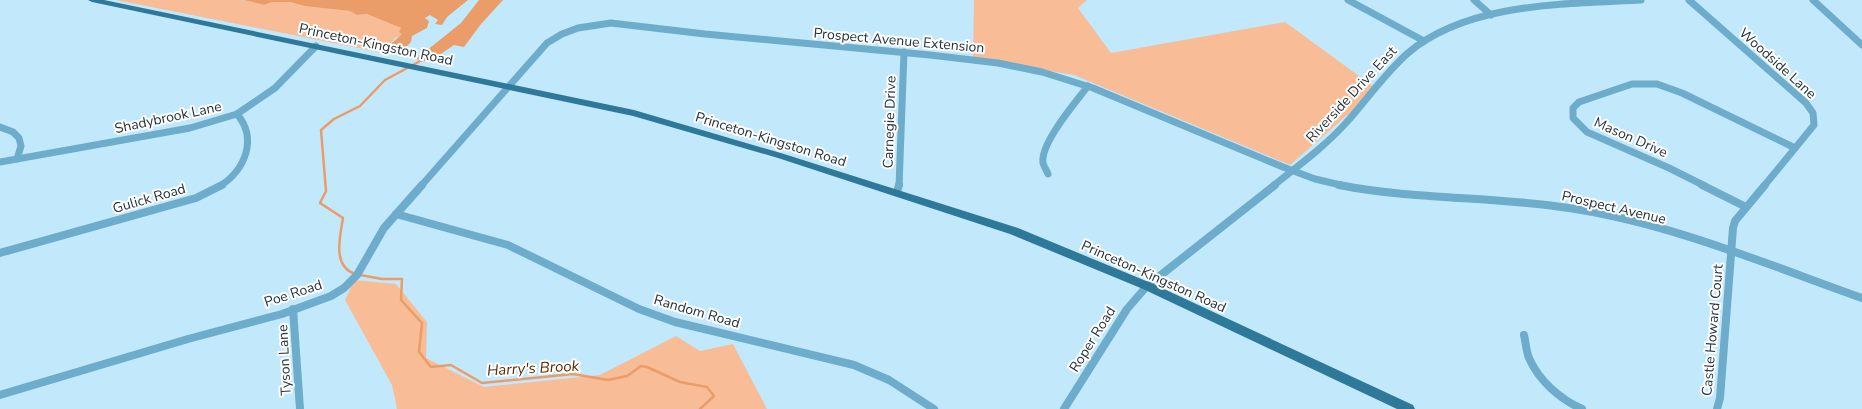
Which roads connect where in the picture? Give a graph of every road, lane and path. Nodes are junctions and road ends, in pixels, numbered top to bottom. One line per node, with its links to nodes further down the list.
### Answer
1 (92, 0): 11 (main road, Princeton-Kingston Road)
2 (1348, 0): 9 (street)
3 (1474, 0): 8 (street)
4 (1641, 0): 7 (street, Riverside Drive East)
5 (1689, 0): 17 (street, Woodside Lane)
6 (1813, 0): 10 (street)
7 (1570, 2): 8 (street, Riverside Drive East)
8 (1491, 15): 9 (street, Riverside Drive East)
9 (1424, 41): 20 (street, Riverside Drive East)
10 (1862, 45)
11 (316, 46): 13 (main road, Princeton-Kingston Road); 15 (street, Shadybrook Lane)
12 (904, 52): 13 (street, Prospect Avenue Extension); 14 (street, Prospect Avenue Extension); 22 (street, Carnegie Drive)
13 (508, 86): 22 (main road, Princeton-Kingston Road); 24 (street, Poe Road)
14 (1088, 86): 20 (street, Prospect Avenue Extension); 21 (street)
15 (236, 114): 18 (street, Shadybrook Lane); 25 (street, Gulick Road)
16 (0, 127): 18 (street)
17 (1795, 148): 23 (street, Woodside Lane); 23 (street, Mason Drive)
18 (17, 159): 19 (street, Shadybrook Lane)
19 (0, 162)
20 (1292, 171): 26 (street, Prospect Avenue); 27 (street, Riverside Drive East)
21 (1048, 174)
22 (897, 192): 27 (main road, Princeton-Kingston Road)
23 (1746, 207): 26 (street, Woodside Lane)
24 (396, 214): 29 (street, Poe Road); 33 (street, Random Road)
25 (0, 253)
26 (1732, 253): 28 (street, Prospect Avenue); 37 (street, Castle Howard Court)
27 (1147, 286): 34 (street, Roper Road); 35 (main road, Princeton-Kingston Road)
28 (1862, 298)
29 (294, 309): 31 (street, Poe Road); 32 (street, Tyson Lane)
30 (1524, 335): 36 (street)
31 (0, 395)
32 (300, 409)
33 (934, 409)
34 (1064, 409)
35 (1409, 409)
36 (1582, 409)
37 (1717, 409)

